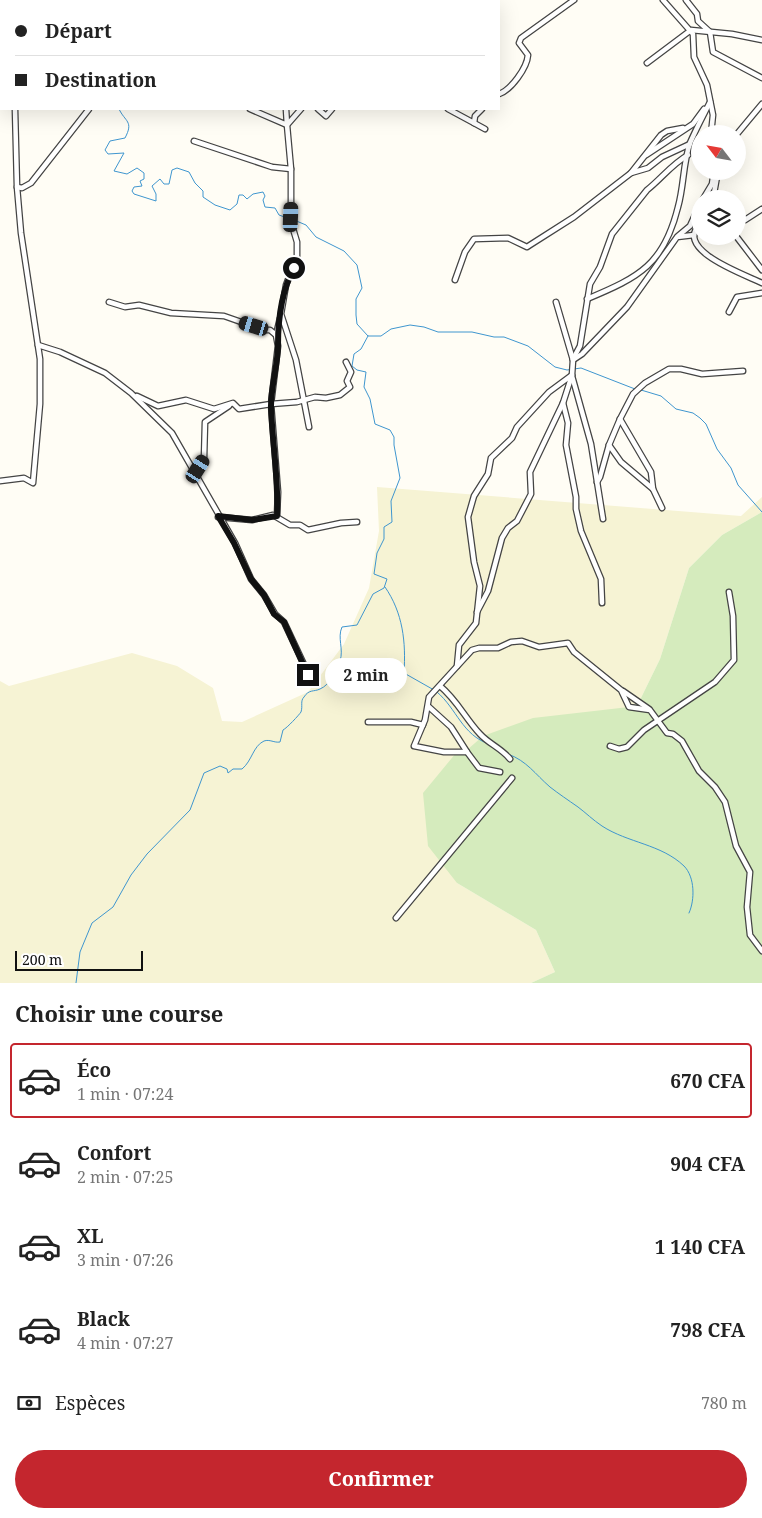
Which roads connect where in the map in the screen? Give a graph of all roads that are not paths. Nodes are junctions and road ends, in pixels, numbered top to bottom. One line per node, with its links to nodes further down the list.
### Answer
1 (574, 0): 9 (street)
2 (663, 0): 4 (street)
3 (686, 0): 5 (street)
4 (691, 30): 5 (street); 7 (street); 10 (street)
5 (710, 32): 6 (street); 8 (street)
6 (762, 40)
7 (647, 63)
8 (762, 78)
9 (500, 94)
10 (710, 102): 23 (street); 25 (street); 28 (street)
11 (762, 104): 24 (street)
12 (15, 110): 33 (street)
13 (88, 110): 33 (street)
14 (252, 110): 22 (street)
15 (286, 110): 22 (street)
16 (300, 110): 22 (street)
17 (319, 110): 18 (street)
18 (331, 110)
19 (450, 110): 21 (street)
20 (481, 110): 21 (street)
21 (474, 123): 26 (street)
22 (287, 125): 31 (street)
23 (712, 125)
24 (744, 125)
25 (683, 128): 30 (street); 30 (street)
26 (485, 129)
27 (194, 141): 31 (street)
28 (690, 144): 29 (street); 32 (street)
29 (688, 154): 45 (street); 45 (street)
30 (644, 156): 32 (street)
31 (291, 169): 49 (street)
32 (631, 173): 42 (street)
33 (16, 187): 51 (street)
34 (762, 208): 35 (street)
35 (746, 219)
36 (691, 224): 38 (street)
37 (691, 235): 38 (street)
38 (677, 237): 52 (street)
39 (697, 245): 43 (street)
40 (743, 245): 41 (street)
41 (762, 270)
42 (455, 280)
43 (762, 283)
44 (762, 293): 48 (street)
45 (588, 298): 52 (street)
46 (109, 302): 50 (street)
47 (556, 302): 52 (street)
48 (729, 312)
49 (281, 314): 50 (street); 57 (street)
50 (276, 334): 60 (street)
51 (38, 345): 56 (street); 65 (street)
52 (573, 360): 55 (street)
53 (346, 362): 57 (street)
54 (744, 371): 61 (street)
55 (572, 375): 59 (street); 66 (street); 75 (street)
56 (131, 393): 58 (street); 64 (street)
57 (304, 399): 60 (street); 62 (street)
58 (233, 402): 60 (street); 64 (street)
59 (563, 403): 74 (street); 75 (street)
60 (271, 404): 70 (street)
61 (620, 419): 63 (street); 67 (street)
62 (309, 427)
63 (609, 445): 66 (street); 67 (street)
64 (194, 473): 69 (street)
65 (0, 481)
66 (597, 482): 71 (street)
67 (653, 489): 68 (street)
68 (662, 508)
69 (218, 516): 70 (street); 77 (street)
70 (277, 516): 72 (street)
71 (603, 519)
72 (357, 522)
73 (728, 592): 82 (street)
74 (602, 603)
75 (476, 613): 76 (street)
76 (457, 666): 78 (street); 79 (street)
77 (308, 680)
78 (440, 686): 80 (street); 87 (street)
79 (621, 690): 81 (street); 81 (street)
80 (429, 706): 84 (street); 86 (street)
81 (650, 710): 82 (street)
82 (659, 720): 85 (street); 91 (street)
83 (368, 722): 84 (street)
84 (423, 725): 86 (street)
85 (610, 746)
86 (466, 752): 88 (street)
87 (510, 759)
88 (500, 772)
89 (512, 778): 90 (street)
90 (396, 918)
91 (762, 951)

